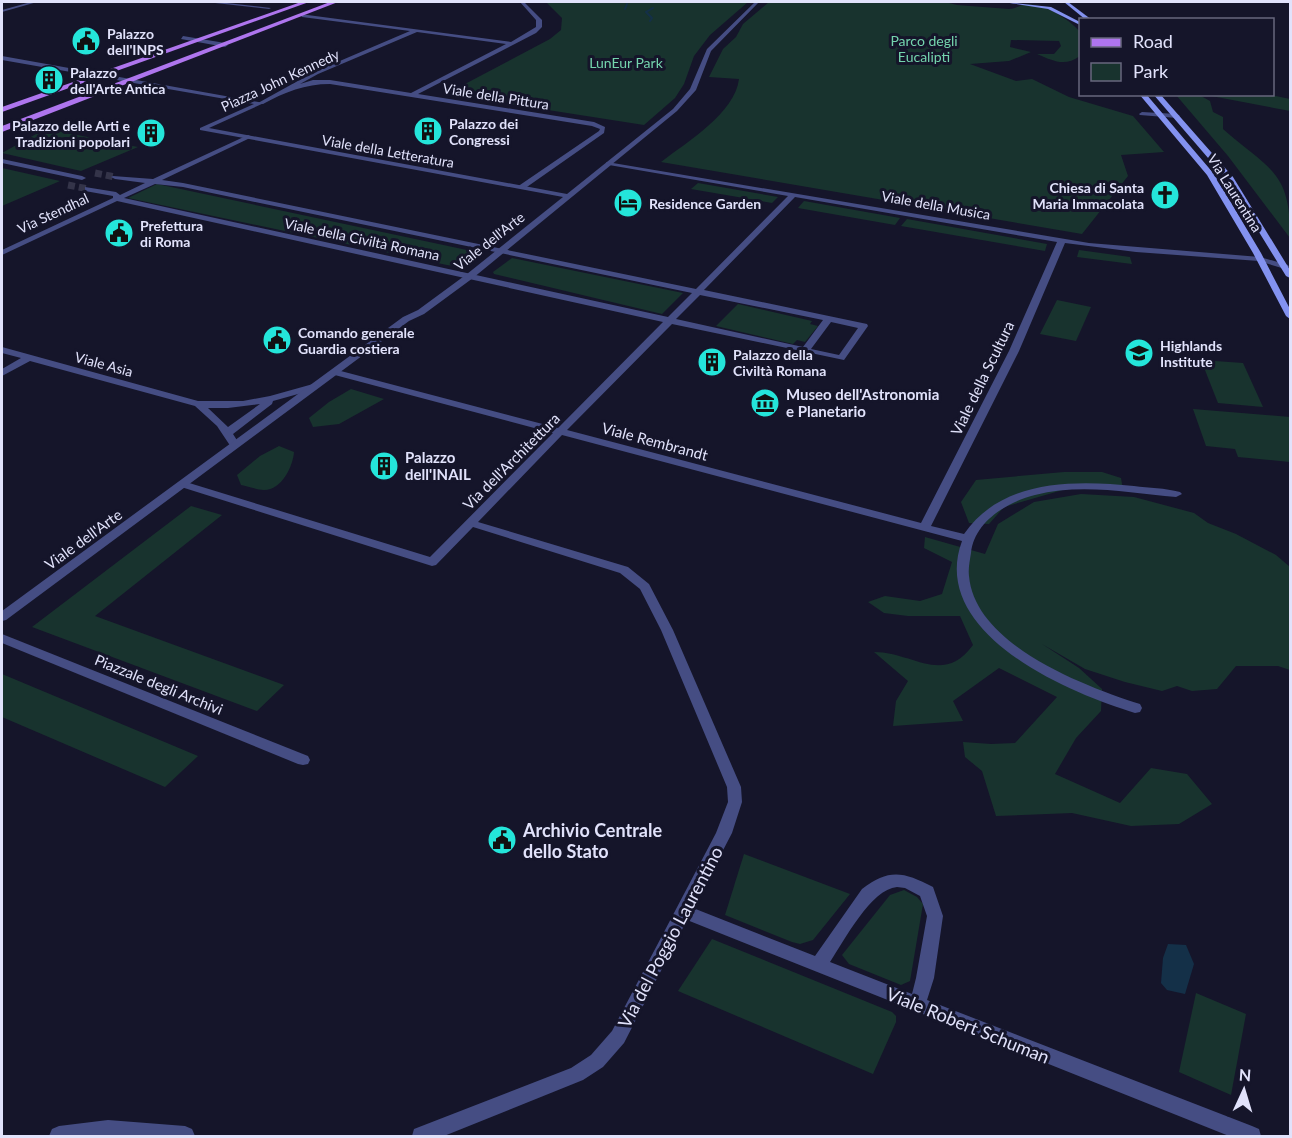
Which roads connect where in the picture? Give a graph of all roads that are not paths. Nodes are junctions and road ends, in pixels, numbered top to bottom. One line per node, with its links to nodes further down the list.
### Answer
1 (15, 2): 15 (street)
2 (35, 2): 15 (street)
3 (208, 2): 14 (street)
4 (291, 2): 14 (main road); 17 (main road)
5 (306, 2): 17 (main road)
6 (335, 2): 13 (main road)
7 (522, 2): 26 (street)
8 (758, 2): 49 (street, Viale dell'Arte)
9 (1005, 2): 21 (main road)
10 (1066, 2): 18 (main road)
11 (1077, 2): 19 (main road)
12 (1058, 4): 20 (main road)
13 (318, 5): 16 (main road); 25 (main road)
14 (269, 8): 23 (main road)
15 (3, 9)
16 (303, 15): 22 (street); 25 (main road)
17 (258, 17): 24 (main road)
18 (1088, 18)
19 (1089, 18)
20 (1079, 21)
21 (1079, 22)
22 (416, 31): 26 (street); 28 (street, Piazza John Kennedy)
23 (197, 36): 24 (main road); 29 (main road); 30 (main road)
24 (210, 39): 25 (main road); 31 (main road)
25 (225, 41): 32 (main road)
26 (514, 44): 33 (street)
27 (2, 58): 29 (street)
28 (331, 68): 33 (street, Viale della Pittura); 34 (street, Piazza John Kennedy)
29 (88, 73): 30 (street); 39 (main road)
30 (100, 75): 31 (street); 40 (main road)
31 (118, 78): 32 (street); 44 (main road)
32 (131, 80): 38 (street); 45 (main road)
33 (423, 90): 35 (street)
34 (284, 91): 35 (street, Viale della Pittura); 38 (street, Piazza John Kennedy)
35 (412, 95): 53 (street, Viale della Pittura)
36 (1144, 96): 42 (main road, Via Laurentina)
37 (1158, 96): 43 (main road, Via Laurentina)
38 (261, 103): 46 (street, Piazza John Kennedy)
39 (2, 104)
40 (2, 110)
41 (1142, 114): 42 (street)
42 (1162, 116): 43 (street); 61 (main road, Via Laurentina)
43 (1177, 116): 62 (main road, Via Laurentina)
44 (2, 122)
45 (2, 129)
46 (202, 129): 47 (street, Viale della Letteratura)
47 (248, 137): 52 (street); 53 (street, Viale della Letteratura)
48 (2, 160): 51 (street)
49 (609, 163): 55 (street, Viale della Musica); 56 (street, Viale dell'Arte)
50 (115, 177): 52 (street, Viale della Civiltà Romana)
51 (82, 178)
52 (155, 180): 57 (street); 59 (street, Viale della Civiltà Romana)
53 (520, 187): 56 (street, Viale della Letteratura)
54 (88, 189): 57 (street, Viale della Civiltà Romana)
55 (794, 194): 58 (street, Viale della Musica); 65 (street, Via dell'Architettura)
56 (569, 196): 59 (street, Viale dell'Arte)
57 (117, 199): 60 (street, Via Stendhal); 63 (street, Viale della Civiltà Romana)
58 (1062, 240): 61 (street, Viale della Musica); 83 (street, Viale della Scultura)
59 (501, 251): 63 (street, Viale dell'Arte); 65 (street, Viale della Civiltà Romana)
60 (2, 253)
61 (1260, 259): 62 (street, Viale della Musica); 66 (main road, Via Laurentina)
62 (1285, 267): 64 (main road, Via Laurentina)
63 (470, 276): 68 (street, Viale della Civiltà Romana); 72 (street, Viale dell'Arte)
64 (1290, 276)
65 (698, 291): 67 (street, Viale della Civiltà Romana); 68 (street, Via dell'Architettura)
66 (1290, 316)
67 (829, 318): 69 (street); 69 (street, Viale della Civiltà Romana)
68 (672, 319): 69 (street, Viale della Civiltà Romana); 77 (street, Via dell'Architettura)
69 (806, 349)
70 (2, 350): 71 (street, Viale Asia)
71 (29, 357): 73 (street); 76 (street, Viale Asia)
72 (334, 372): 74 (street, Viale dell'Arte); 77 (street, Viale Rembrandt)
73 (2, 373)
74 (313, 387): 75 (street); 79 (street, Viale dell'Arte)
75 (275, 398): 76 (street); 78 (street)
76 (198, 404): 78 (street)
77 (561, 432): 82 (street, Via dell'Architettura); 83 (street, Viale Rembrandt)
78 (227, 433): 79 (street)
79 (235, 445): 80 (street, Viale dell'Arte)
80 (182, 484): 82 (street, Via dell'Architettura); 85 (street, Viale dell'Arte)
81 (1176, 494): 84 (street)
82 (470, 523): 89 (street, Via del Poggio Laurentino)
83 (925, 527): 84 (street, Viale Rembrandt)
84 (968, 539): 87 (street)
85 (2, 617)
86 (2, 638): 88 (street, Piazzale degli Archivi)
87 (1135, 708)
88 (303, 760)
89 (684, 912): 90 (street, Viale Robert Schuman); 94 (street, Via del Poggio Laurentino)
90 (818, 965): 91 (street, Viale Robert Schuman); 91 (street)
91 (917, 1005): 95 (street, Viale Robert Schuman)
92 (59, 1137): 93 (street)
93 (185, 1137)
94 (421, 1137)
95 (1252, 1137)

